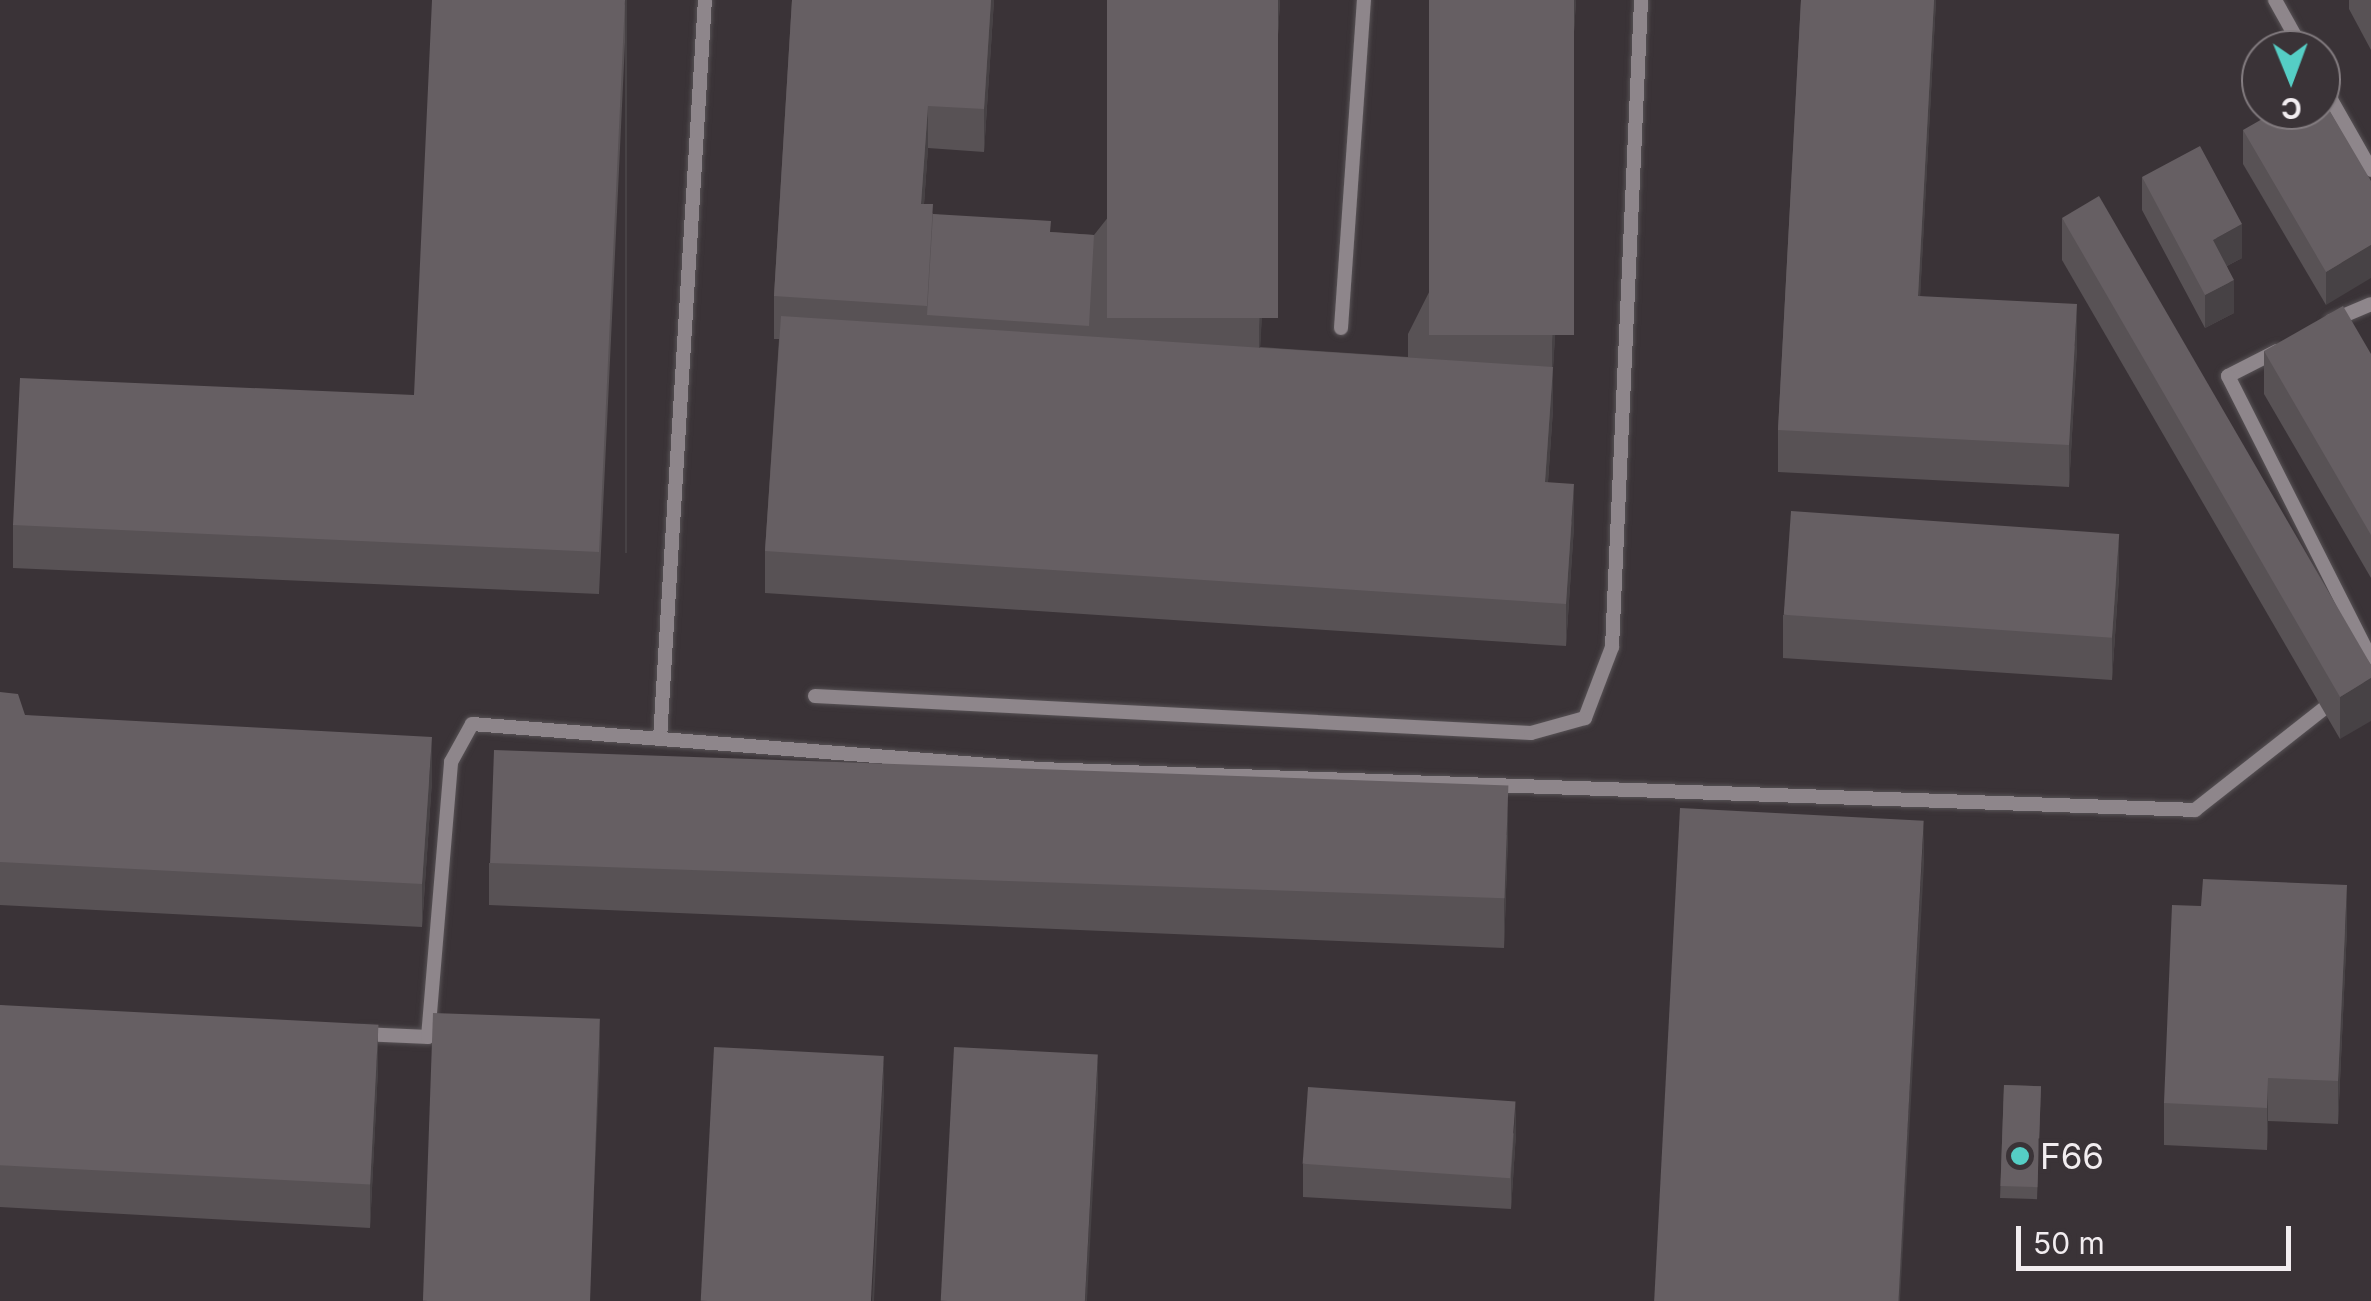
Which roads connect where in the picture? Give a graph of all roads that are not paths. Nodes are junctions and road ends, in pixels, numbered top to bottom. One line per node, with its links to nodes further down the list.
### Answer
1 (705, 0): 15 (lane)
2 (1364, 0): 9 (lane)
3 (1640, 0): 14 (lane)
4 (2275, 0): 5 (lane)
5 (2292, 30)
6 (2341, 117): 7 (lane)
7 (2371, 170)
8 (2371, 304): 10 (lane)
9 (1341, 328)
10 (2311, 332)
11 (2295, 341): 12 (lane)
12 (2371, 659)
13 (2356, 684): 15 (lane)
14 (815, 696)
15 (660, 739): 16 (lane)
16 (350, 1033)

